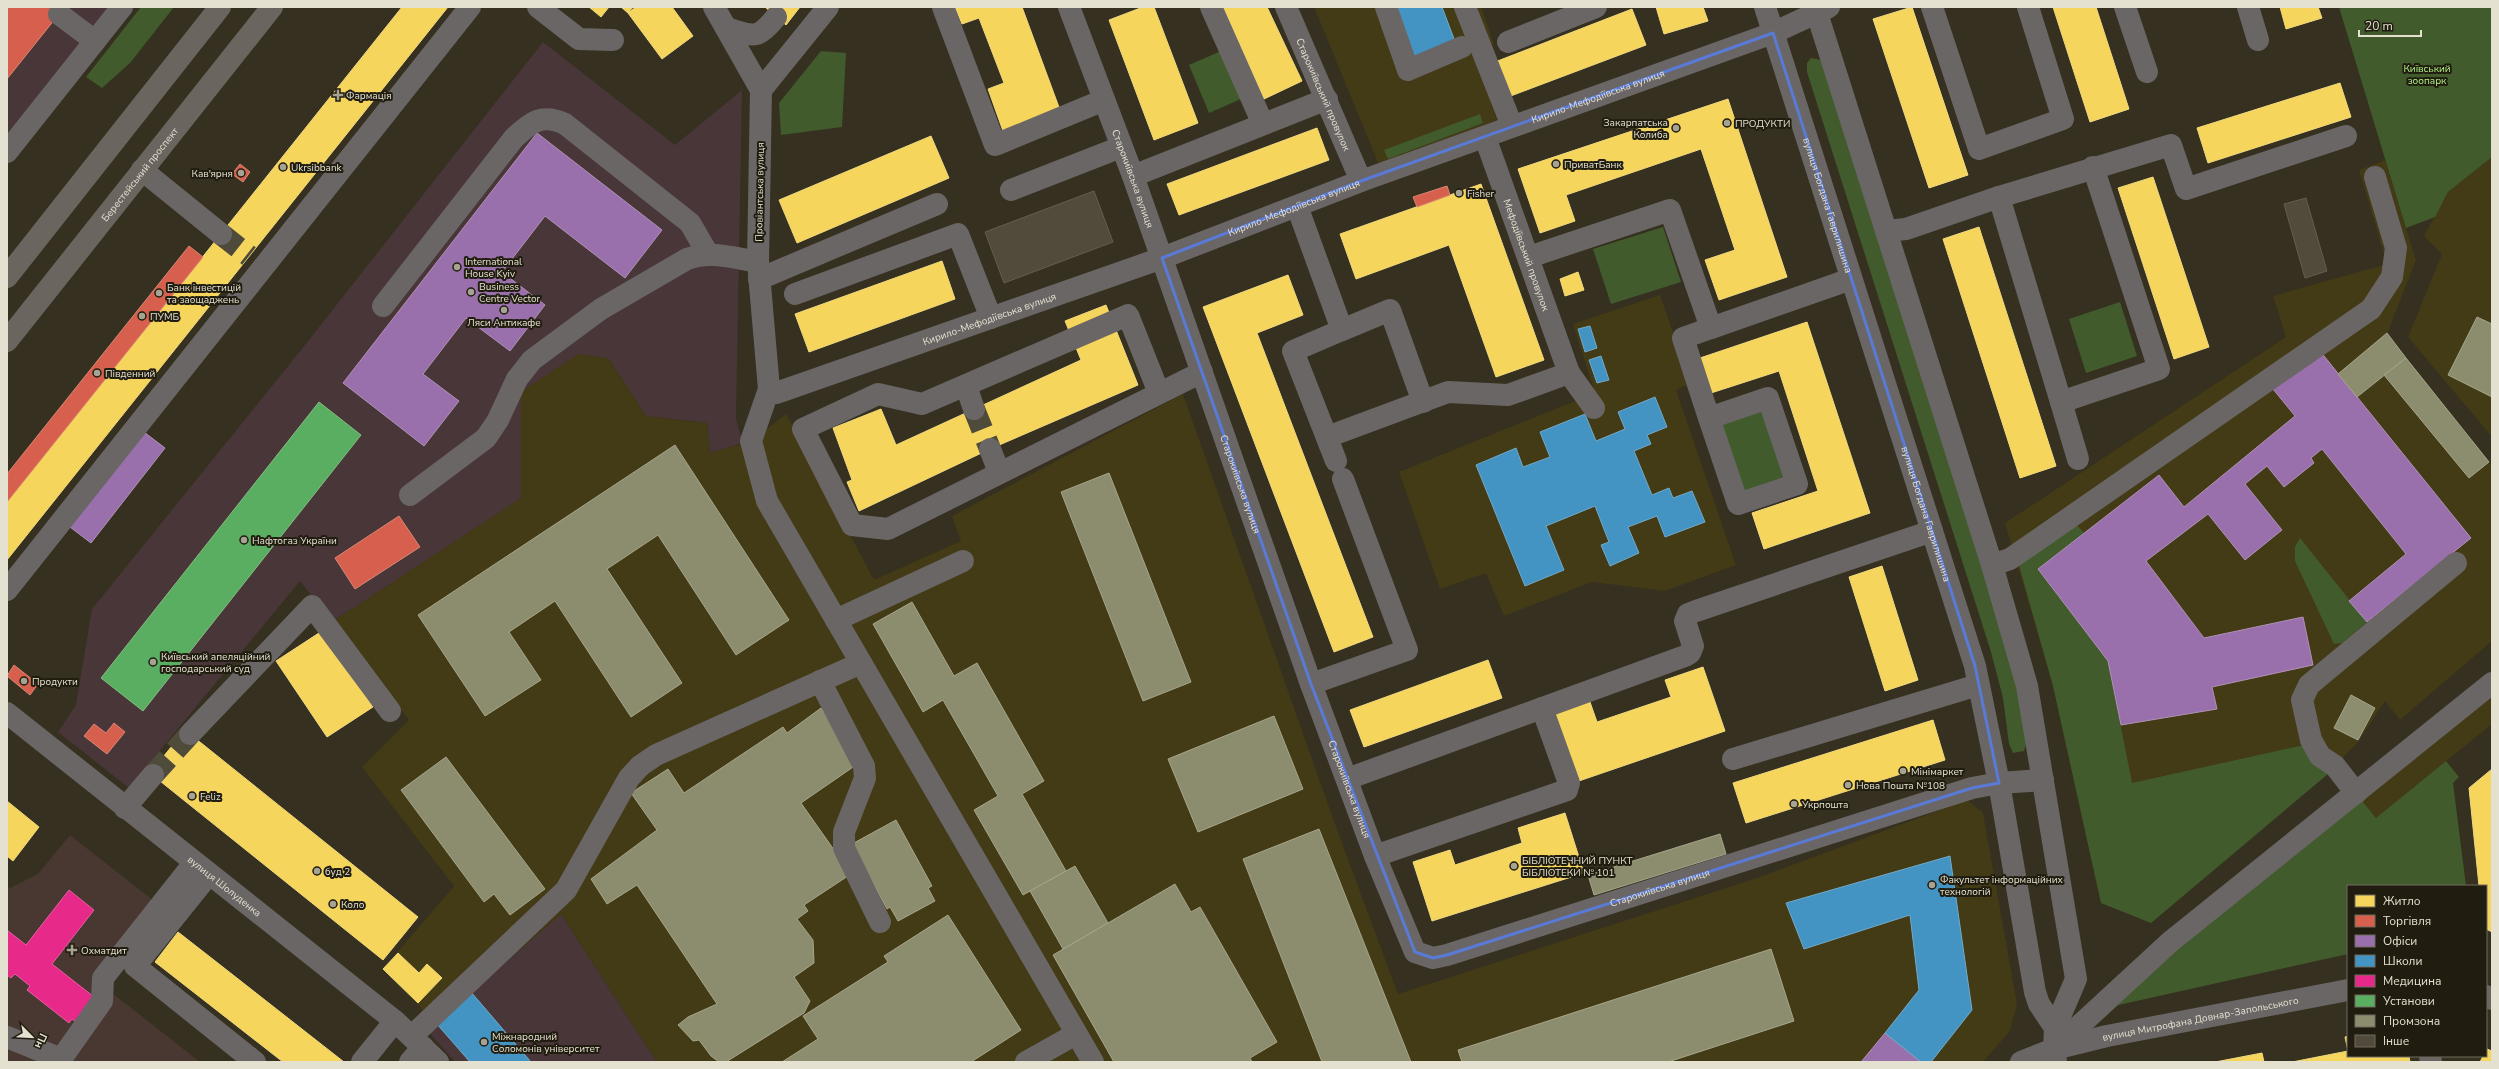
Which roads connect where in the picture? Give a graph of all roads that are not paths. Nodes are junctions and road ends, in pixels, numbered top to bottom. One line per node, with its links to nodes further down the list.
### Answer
1 (122, 7): 28 (street)
2 (220, 7): 56 (main road)
3 (272, 7): 42 (main road, Берестейський проспект)
4 (470, 7): 83 (street)
5 (538, 7): 26 (street)
6 (714, 7): 24 (street)
7 (828, 7): 32 (street)
8 (943, 7): 34 (street)
9 (1069, 7): 34 (street, Старокиївська вулиця)
10 (1211, 7): 35 (street)
11 (1286, 7): 33 (street, Старокиївський провулок)
12 (1386, 7): 30 (street)
13 (1465, 7): 36 (street)
14 (1596, 7): 21 (street)
15 (1765, 7): 25 (street, вулиця Богдана Гаврилишина)
16 (1932, 7): 17 (street)
17 (2028, 7)
18 (2125, 7): 31 (street)
19 (2248, 7): 27 (street)
20 (1821, 9): 25 (street, Кирило-Мефодіївська вулиця); 50 (street)
21 (1562, 13): 29 (street)
22 (59, 14): 28 (street)
23 (776, 17): 24 (street)
24 (726, 28): 32 (street)
25 (1773, 34): 36 (street, Кирило-Мефодіївська вулиця); 57 (street, вулиця Богдана Гаврилишина)
26 (613, 40)
27 (2258, 40)
28 (95, 41): 40 (street)
29 (1508, 42)
30 (1462, 47)
31 (2147, 72)
32 (761, 90): 55 (street, Провіантська вулиця)
33 (1327, 99): 35 (street); 45 (street, Старокиївський провулок)
34 (1104, 100): 39 (street, Старокиївська вулиця)
35 (1263, 124): 43 (street)
36 (1512, 126): 38 (street, Кирило-Мефодіївська вулиця)
37 (2346, 136): 41 (street)
38 (1485, 137): 45 (street, Кирило-Мефодіївська вулиця); 53 (street, Мефодіївський провулок)
39 (1121, 147): 43 (street, Старокиївська вулиця); 46 (street)
40 (7, 152)
41 (2093, 168): 47 (street); 70 (street)
42 (142, 170): 51 (street); 63 (main road, Берестейський проспект)
43 (1133, 176): 54 (street, Старокиївська вулиця)
44 (2375, 177): 82 (street)
45 (1361, 181): 49 (street, Кирило-Мефодіївська вулиця)
46 (1011, 190)
47 (1999, 197): 50 (street); 70 (street)
48 (938, 204): 55 (street)
49 (1297, 206): 54 (street, Кирило-Мефодіївська вулиця); 62 (street)
50 (1886, 231): 82 (street)
51 (221, 234)
52 (708, 254): 55 (street); 59 (street); 78 (street)
53 (1529, 257): 61 (street); 65 (street, Мефодіївський провулок)
54 (1162, 258): 60 (street, Кирило-Мефодіївська вулиця); 64 (street, Старокиївська вулиця)
55 (758, 270): 67 (street, Провіантська вулиця)
56 (7, 277)
57 (1851, 279): 61 (street); 79 (street, вулиця Богдана Гаврилишина)
58 (795, 294): 60 (street)
59 (383, 306)
60 (991, 318): 67 (street, Кирило-Мефодіївська вулиця)
61 (1711, 328): 73 (street)
62 (1342, 330): 69 (street); 74 (street)
63 (7, 341)
64 (1202, 372): 68 (street); 87 (street, Старокиївська вулиця)
65 (1569, 373): 69 (street); 71 (street, Мефодіївський провулок)
66 (966, 386): 68 (street); 72 (street); 77 (street)
67 (769, 389): 84 (street)
68 (1159, 393): 77 (street)
69 (1423, 402): 74 (street)
70 (2061, 402): 76 (street)
71 (1594, 408)
72 (974, 409)
73 (1709, 418): 73 (street)
74 (1327, 437): 87 (street)
75 (990, 449): 77 (street)
76 (2078, 459)
77 (999, 472)
78 (410, 495)
79 (1932, 531): 89 (street, вулиця Богдана Гаврилишина); 90 (street)
80 (963, 561): 84 (street)
81 (2456, 563): 99 (street)
82 (1992, 566): 97 (street)
83 (7, 590)
84 (836, 620): 85 (street)
85 (861, 663): 86 (street); 106 (street)
86 (820, 681): 103 (street); 109 (street)
87 (1311, 684): 96 (street, Старокиївська вулиця)
88 (2492, 684): 99 (street)
89 (1978, 685): 94 (street); 98 (street, вулиця Богдана Гаврилишина)
90 (1542, 708): 96 (street); 101 (street)
91 (390, 711): 93 (street)
92 (7, 713): 100 (street, вулиця Шолуденка)
93 (190, 734)
94 (1733, 759)
95 (153, 775): 100 (street)
96 (1347, 779): 101 (street, Старокиївська вулиця)
97 (2043, 780): 98 (street, Старокиївська вулиця); 108 (street)
98 (1999, 783): 101 (street, Старокиївська вулиця); 108 (street, вулиця Богдана Гаврилишина)
99 (2356, 793): 108 (street)
100 (125, 808): 102 (street, вулиця Шолуденка)
101 (1375, 856)
102 (201, 868): 105 (street, вулиця Шолуденка); 110 (street); 111 (street)
103 (880, 922)
104 (2347, 990): 108 (street, вулиця Митрофана Довнар-Запольського)
105 (395, 1021): 109 (street, вулиця Шолуденка); 112 (street)
106 (1076, 1034): 113 (street); 114 (street)
107 (7, 1037): 110 (street)
108 (2055, 1046): 115 (street)
109 (421, 1052)
110 (60, 1061)
111 (255, 1062)
112 (362, 1062)
113 (1026, 1062)
114 (1093, 1062)
115 (2021, 1062)

